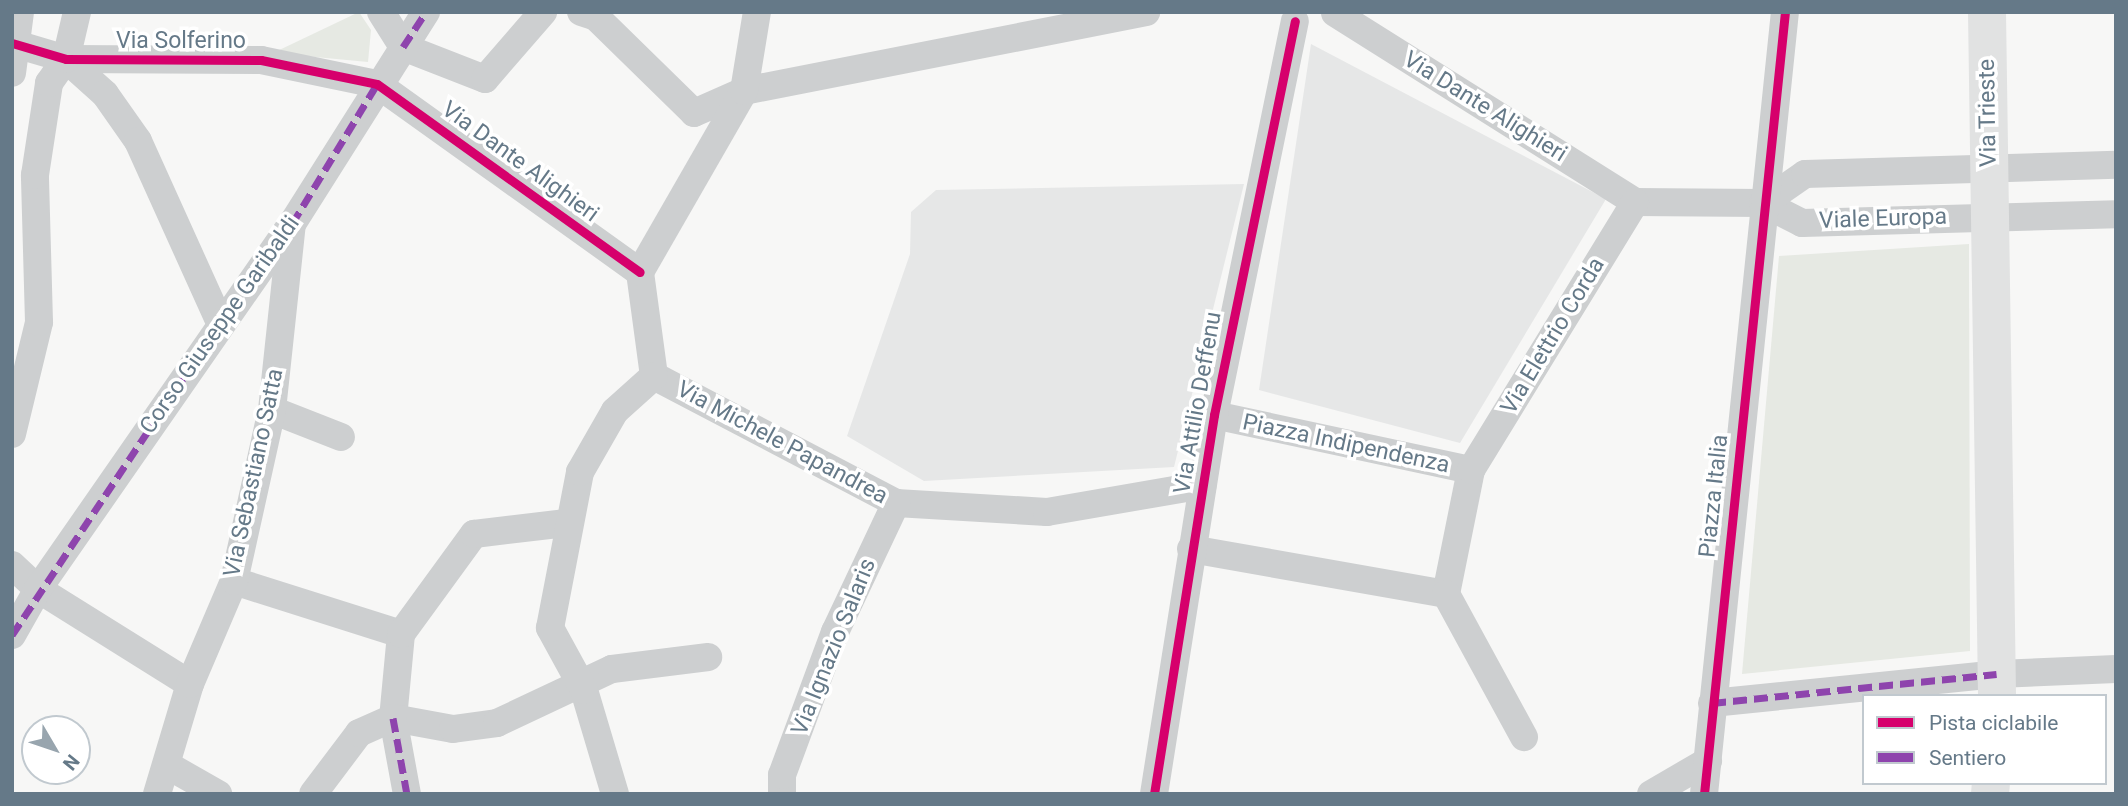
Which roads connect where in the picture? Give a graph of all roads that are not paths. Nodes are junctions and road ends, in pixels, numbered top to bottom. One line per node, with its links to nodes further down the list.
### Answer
1 (20, 12): 13 (street)
2 (77, 12): 15 (street)
3 (381, 12): 14 (street)
4 (426, 12): 14 (street, Corso Giuseppe Garibaldi)
5 (543, 12): 14 (street)
6 (757, 12): 18 (street)
7 (1785, 12): 22 (street, Piazza Italia)
8 (1987, 12): 20 (main road, Via Trieste)
9 (1137, 13): 18 (street)
10 (1335, 13): 12 (street); 21 (street, Via Dante Alighieri)
11 (592, 14): 18 (street)
12 (1291, 17): 30 (street, Via Attilio Deffenu)
13 (15, 44): 15 (street); 16 (street)
14 (403, 47): 17 (street, Corso Giuseppe Garibaldi)
15 (66, 59): 17 (street, Via Solferino); 27 (street); 31 (street)
16 (12, 73)
17 (377, 84): 25 (street, Corso Giuseppe Garibaldi); 26 (street, Via Dante Alighieri)
18 (744, 91): 26 (street)
19 (2116, 165): 20 (street, Viale Europa)
20 (1988, 168): 22 (street, Viale Europa); 24 (main road, Via Trieste)
21 (1635, 202): 22 (street); 33 (street, Via Elettrio Corda)
22 (1763, 203): 24 (street, Viale Europa); 49 (street, Piazza Italia)
23 (2116, 214): 24 (street, Viale Europa)
24 (1990, 215): 48 (main road)
25 (292, 224): 27 (street, Corso Giuseppe Garibaldi); 29 (street, Via Sebastiano Satta)
26 (640, 272): 28 (street)
27 (220, 323): 40 (street, Corso Giuseppe Garibaldi)
28 (654, 376): 35 (street, Via Michele Papandrea); 36 (street)
29 (272, 410): 32 (street); 39 (street, Via Sebastiano Satta)
30 (1213, 415): 33 (street, Piazza Indipendenza); 34 (street, Via Attilio Deffenu)
31 (12, 434)
32 (341, 436)
33 (1471, 470): 41 (street, Piazza Indipendenza)
34 (1203, 485): 35 (street, Via Michele Papandrea); 37 (street, Via Attilio Deffenu)
35 (896, 502): 59 (street, Via Ignazio Salaris)
36 (566, 523): 42 (street); 46 (street)
37 (1191, 549): 41 (street); 60 (street, Via Attilio Deffenu)
38 (12, 565): 40 (street)
39 (234, 581): 42 (street); 47 (street, Via Sebastiano Satta)
40 (38, 589): 43 (street, Corso Giuseppe Garibaldi); 47 (street)
41 (1446, 594): 51 (street)
42 (401, 634): 50 (street)
43 (12, 635)
44 (708, 657): 46 (street)
45 (2116, 669): 48 (street)
46 (580, 683): 50 (street); 58 (street)
47 (190, 684): 53 (street, Via Sebastiano Satta)
48 (1997, 685): 49 (street)
49 (1712, 703): 52 (street, Piazza Italia)
50 (393, 718): 56 (street); 57 (street)
51 (1524, 737)
52 (1708, 761): 61 (street); 62 (street, Piazza Italia)
53 (167, 765): 54 (street, Via Sebastiano Satta); 55 (street)
54 (157, 794)
55 (218, 794)
56 (313, 794)
57 (407, 794)
58 (615, 794)
59 (782, 794)
60 (1154, 794)
61 (1651, 794)
62 (1704, 794)

